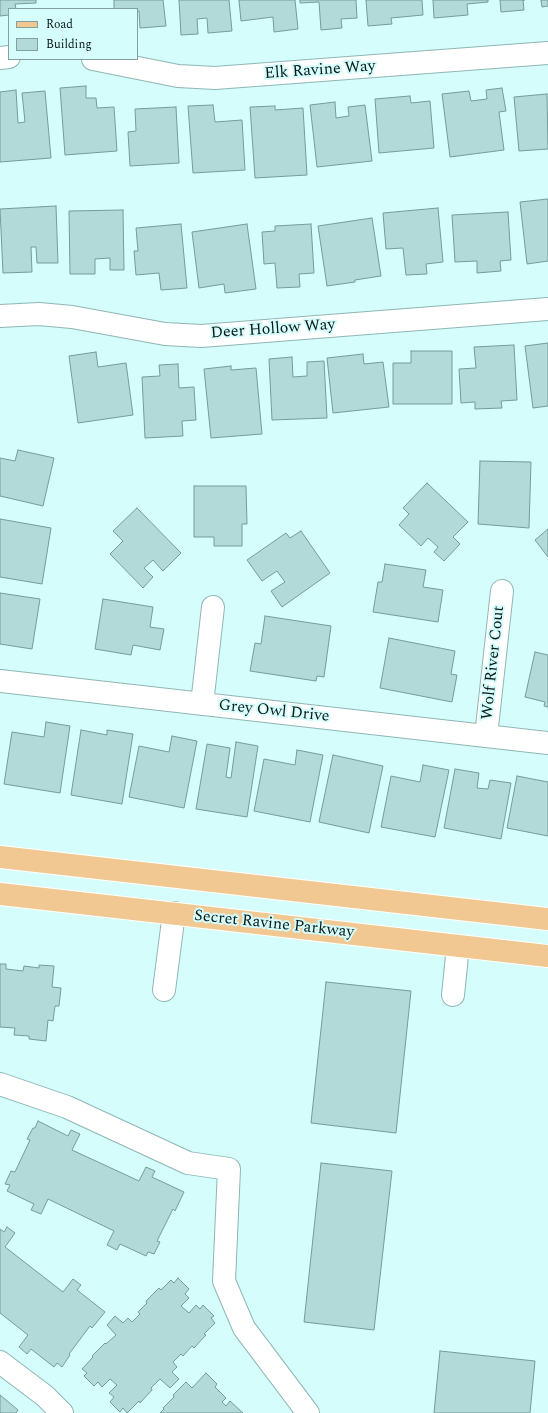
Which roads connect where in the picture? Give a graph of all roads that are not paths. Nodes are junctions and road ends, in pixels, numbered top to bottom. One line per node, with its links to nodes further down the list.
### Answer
1 (548, 53): 2 (street, Elk Ravine Way)
2 (98, 60)
3 (548, 309): 4 (street, Deer Hollow Way)
4 (0, 316)
5 (502, 591): 9 (street, Wolf River Cout)
6 (213, 607): 8 (street)
7 (0, 681): 8 (street, Grey Owl Drive)
8 (202, 704): 9 (street, Grey Owl Drive)
9 (486, 736): 10 (street, Grey Owl Drive)
10 (548, 743)
11 (0, 857): 14 (main road)
12 (0, 894): 13 (main road, Secret Ravine Parkway)
13 (174, 913): 15 (main road, Secret Ravine Parkway); 17 (street)
14 (548, 919)
15 (458, 946): 16 (main road, Secret Ravine Parkway); 18 (street)
16 (548, 956)
17 (164, 990)
18 (453, 995)
19 (0, 1084): 22 (street)
20 (0, 1362): 21 (street)
21 (62, 1413)
22 (308, 1413)

